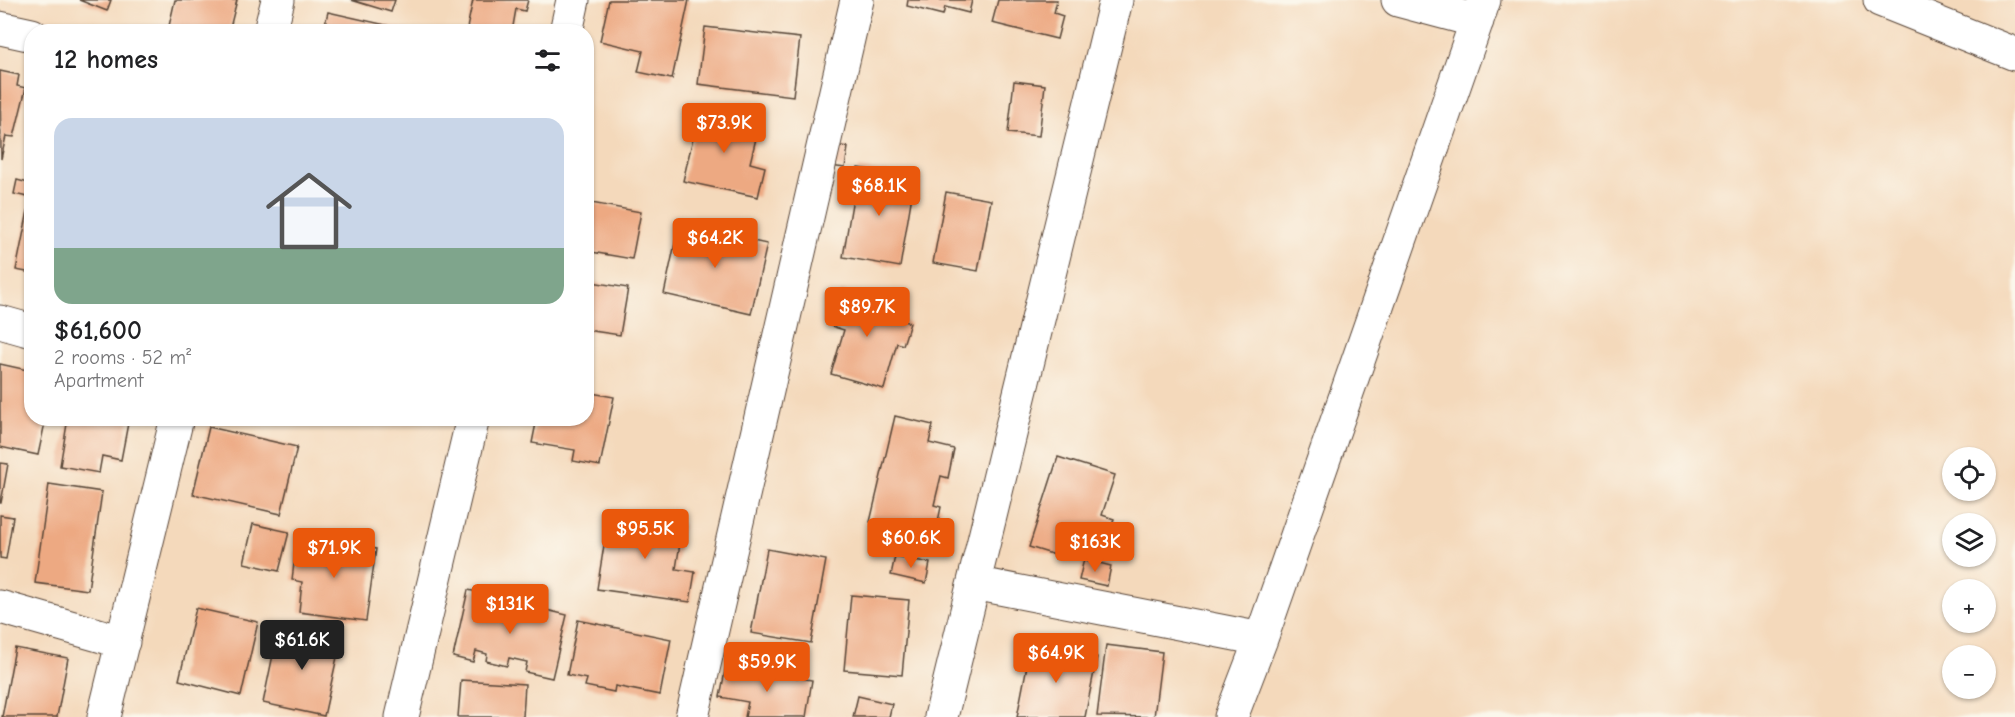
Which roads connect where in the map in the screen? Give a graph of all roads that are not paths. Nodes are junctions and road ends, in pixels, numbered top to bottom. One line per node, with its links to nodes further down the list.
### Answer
1 (278, 0): 8 (street)
2 (573, 0): 9 (street)
3 (857, 0): 24 (street)
4 (1116, 0): 17 (street)
5 (1398, 0): 7 (street)
6 (1880, 0): 12 (street)
7 (1480, 10): 19 (street)
8 (272, 24)
9 (568, 24)
10 (0, 28): 11 (street)
11 (24, 33)
12 (2015, 54)
13 (0, 322): 14 (street)
14 (24, 329)
15 (175, 426): 20 (street)
16 (471, 426): 23 (street)
17 (974, 583): 19 (street); 25 (street)
18 (0, 607): 20 (street)
19 (1261, 639): 21 (street)
20 (123, 642): 22 (street)
21 (1237, 715)
22 (104, 717)
23 (402, 717)
24 (692, 717)
25 (941, 717)

